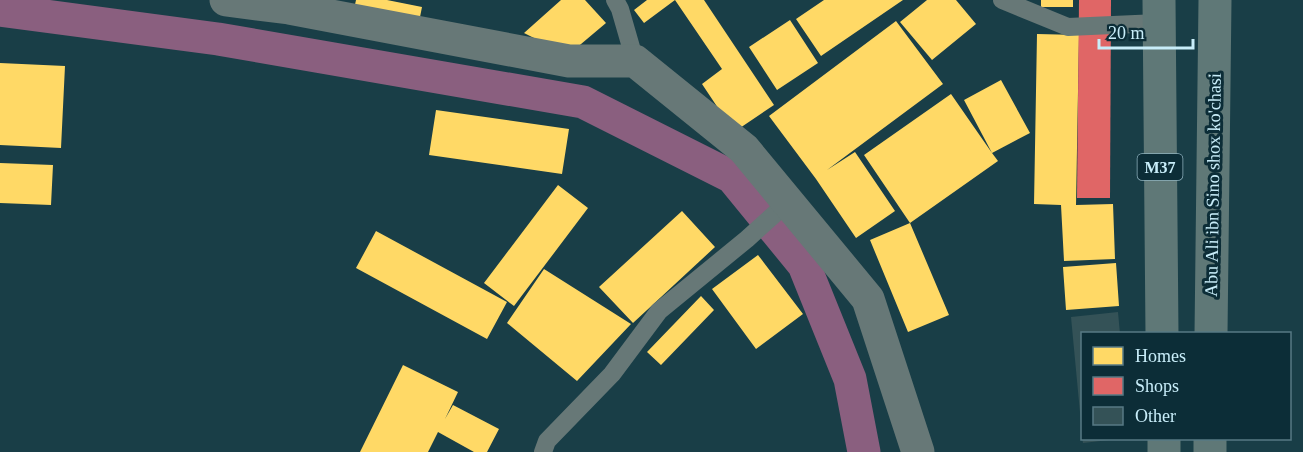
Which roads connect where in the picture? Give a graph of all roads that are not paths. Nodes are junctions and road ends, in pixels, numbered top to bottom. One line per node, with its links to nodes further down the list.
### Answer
1 (226, 0): 6 (street)
2 (615, 0): 6 (lane)
3 (1002, 0): 5 (lane)
4 (1215, 0): 9 (main road, Abu Ali ibn Sino shox ko'chasi)
5 (1159, 12): 8 (main road, M37)
6 (635, 61): 7 (street)
7 (788, 202): 10 (lane); 11 (street)
8 (1162, 332)
9 (1211, 332)
10 (543, 452)
11 (918, 452)

